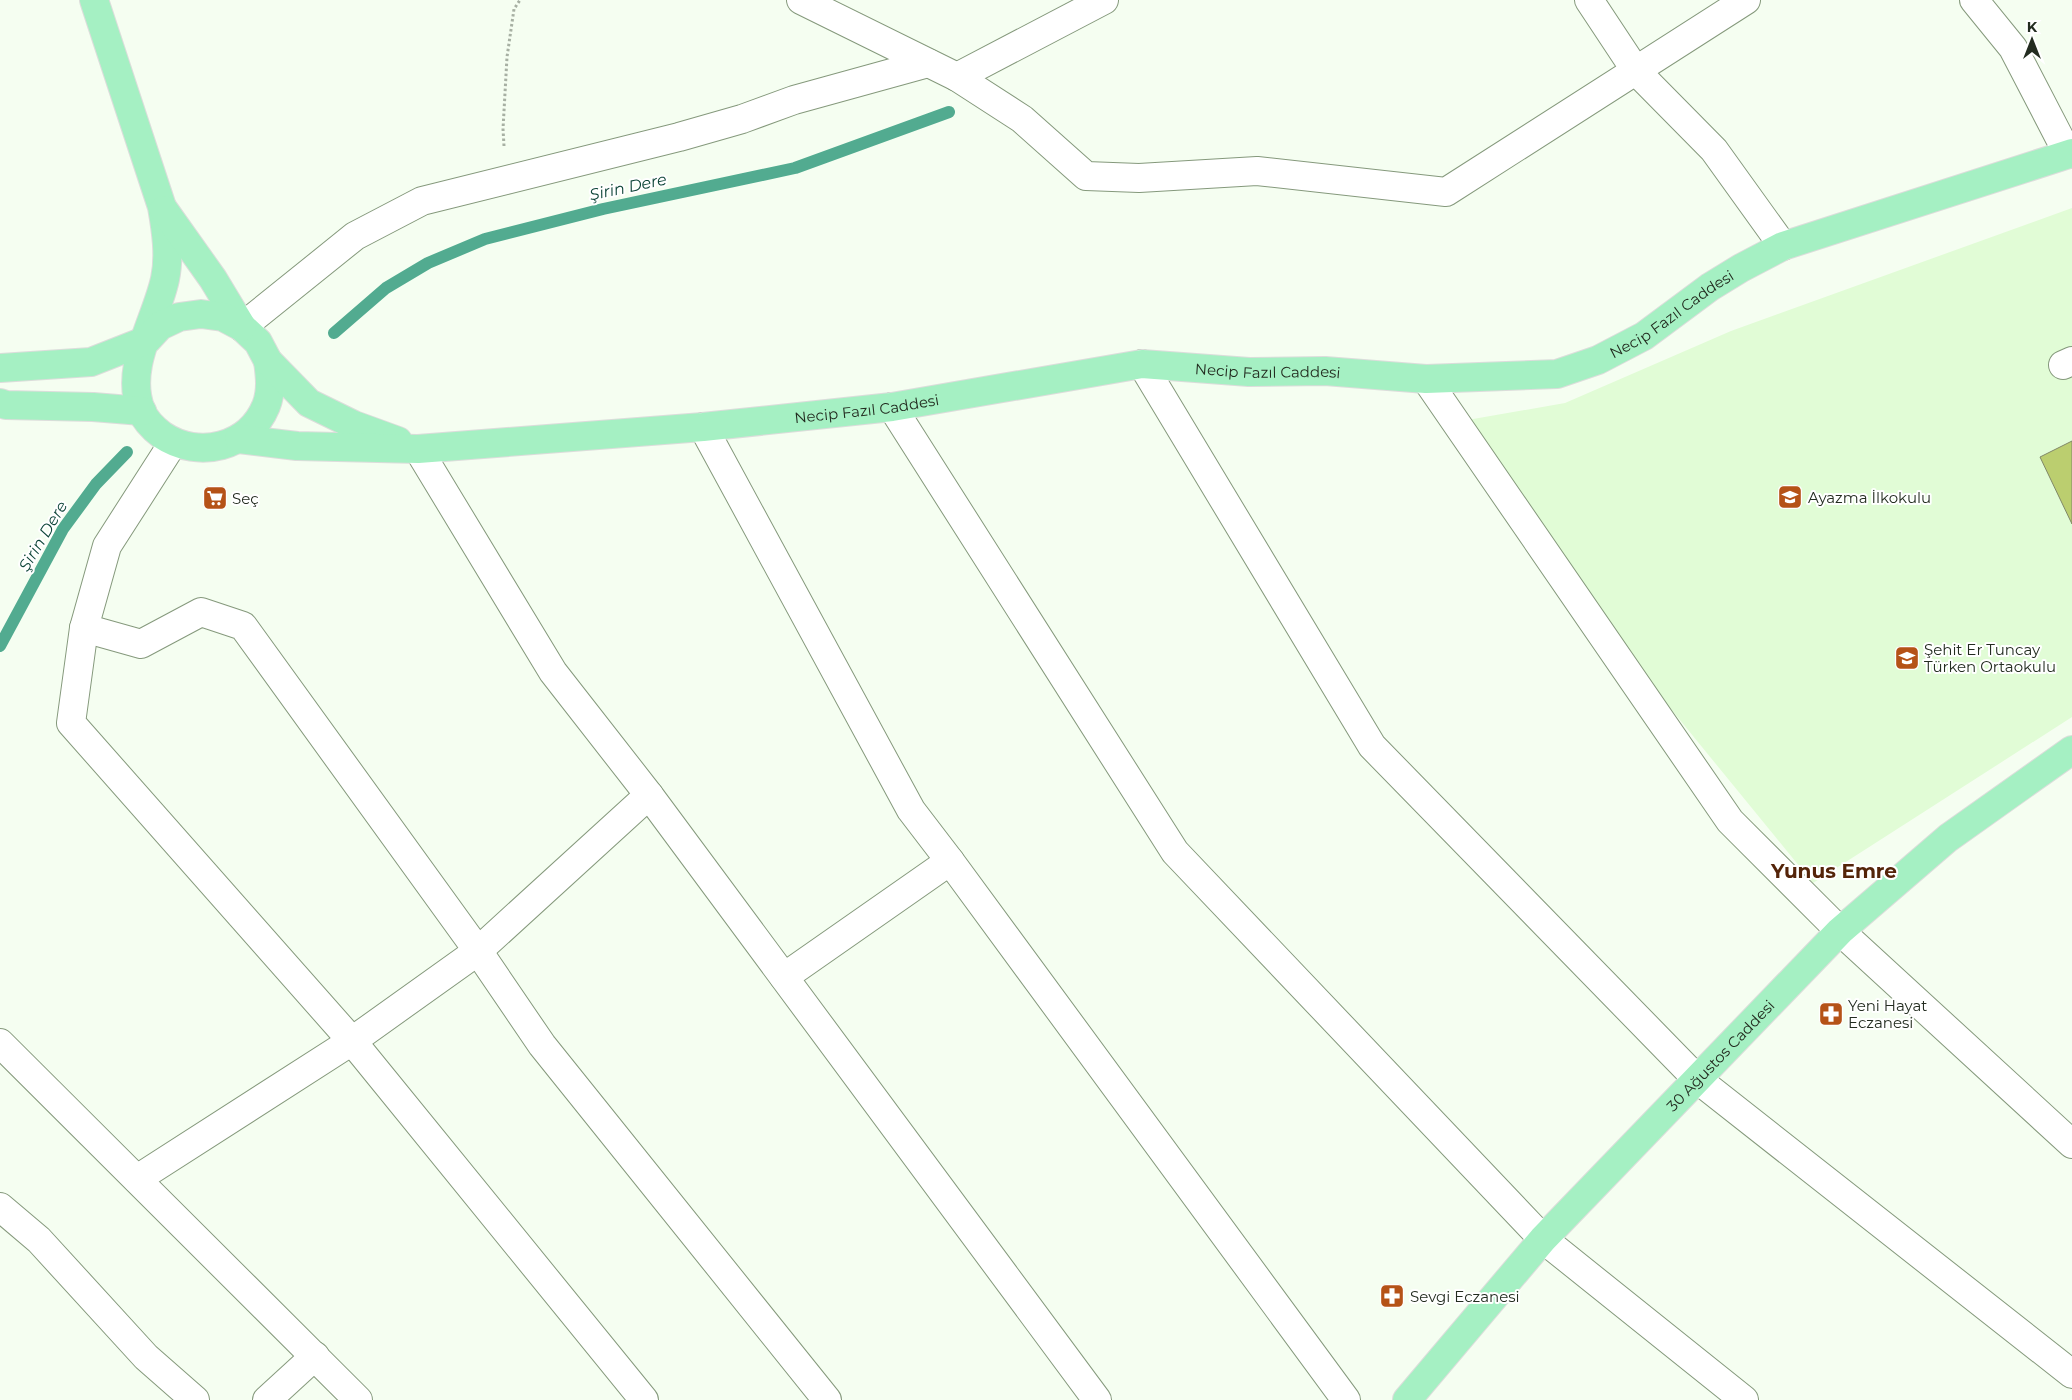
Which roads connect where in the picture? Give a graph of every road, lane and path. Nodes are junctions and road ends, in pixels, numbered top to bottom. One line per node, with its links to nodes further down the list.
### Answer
1 (94, 0): 13 (main road)
2 (520, 0): 12 (path)
3 (801, 0): 8 (street)
4 (1104, 0): 10 (street)
5 (1589, 0): 9 (street)
6 (1746, 0): 9 (street)
7 (1974, 0): 11 (street)
8 (928, 63): 10 (street); 12 (street)
9 (1636, 71): 10 (street); 14 (street)
10 (957, 77)
11 (2070, 154): 14 (main road, Necip Fazıl Caddesi)
12 (506, 179): 15 (street)
13 (162, 207): 15 (main road); 16 (main road)
14 (1783, 246): 20 (main road, Necip Fazıl Caddesi)
15 (242, 327): 16 (main road); 17 (main road)
16 (146, 340): 19 (main road); 23 (main road)
17 (268, 361): 25 (main road); 27 (main road)
18 (1142, 364): 20 (main road, Necip Fazıl Caddesi); 22 (main road, Necip Fazıl Caddesi); 37 (street)
19 (0, 368)
20 (1426, 379): 32 (street)
21 (0, 403): 23 (main road)
22 (892, 407): 24 (main road, Necip Fazıl Caddesi); 41 (street)
23 (142, 411): 26 (main road)
24 (704, 427): 27 (main road, Necip Fazıl Caddesi); 31 (street)
25 (239, 439): 26 (main road); 27 (main road, Necip Fazıl Caddesi)
26 (173, 443): 28 (street)
27 (418, 449): 30 (street)
28 (84, 628): 33 (street); 35 (street)
29 (2072, 750): 32 (main road, 30 Ağustos Caddesi)
30 (649, 795): 33 (street); 34 (street)
31 (950, 861): 34 (street); 51 (street)
32 (1840, 931): 37 (main road, 30 Ağustos Caddesi); 38 (street)
33 (478, 951): 35 (street); 49 (street)
34 (784, 978): 50 (street)
35 (352, 1042): 39 (street); 48 (street)
36 (0, 1043): 39 (street)
37 (1697, 1079): 41 (main road, 30 Ağustos Caddesi); 43 (street)
38 (2072, 1144)
39 (137, 1179): 42 (street)
40 (0, 1208): 45 (street)
41 (1543, 1239): 44 (main road, 30 Ağustos Caddesi); 52 (street)
42 (314, 1356): 46 (street); 47 (street)
43 (2072, 1374)
44 (1416, 1397)
45 (195, 1400)
46 (267, 1400)
47 (358, 1400)
48 (644, 1400)
49 (827, 1400)
50 (1096, 1400)
51 (1346, 1400)
52 (1744, 1400)

